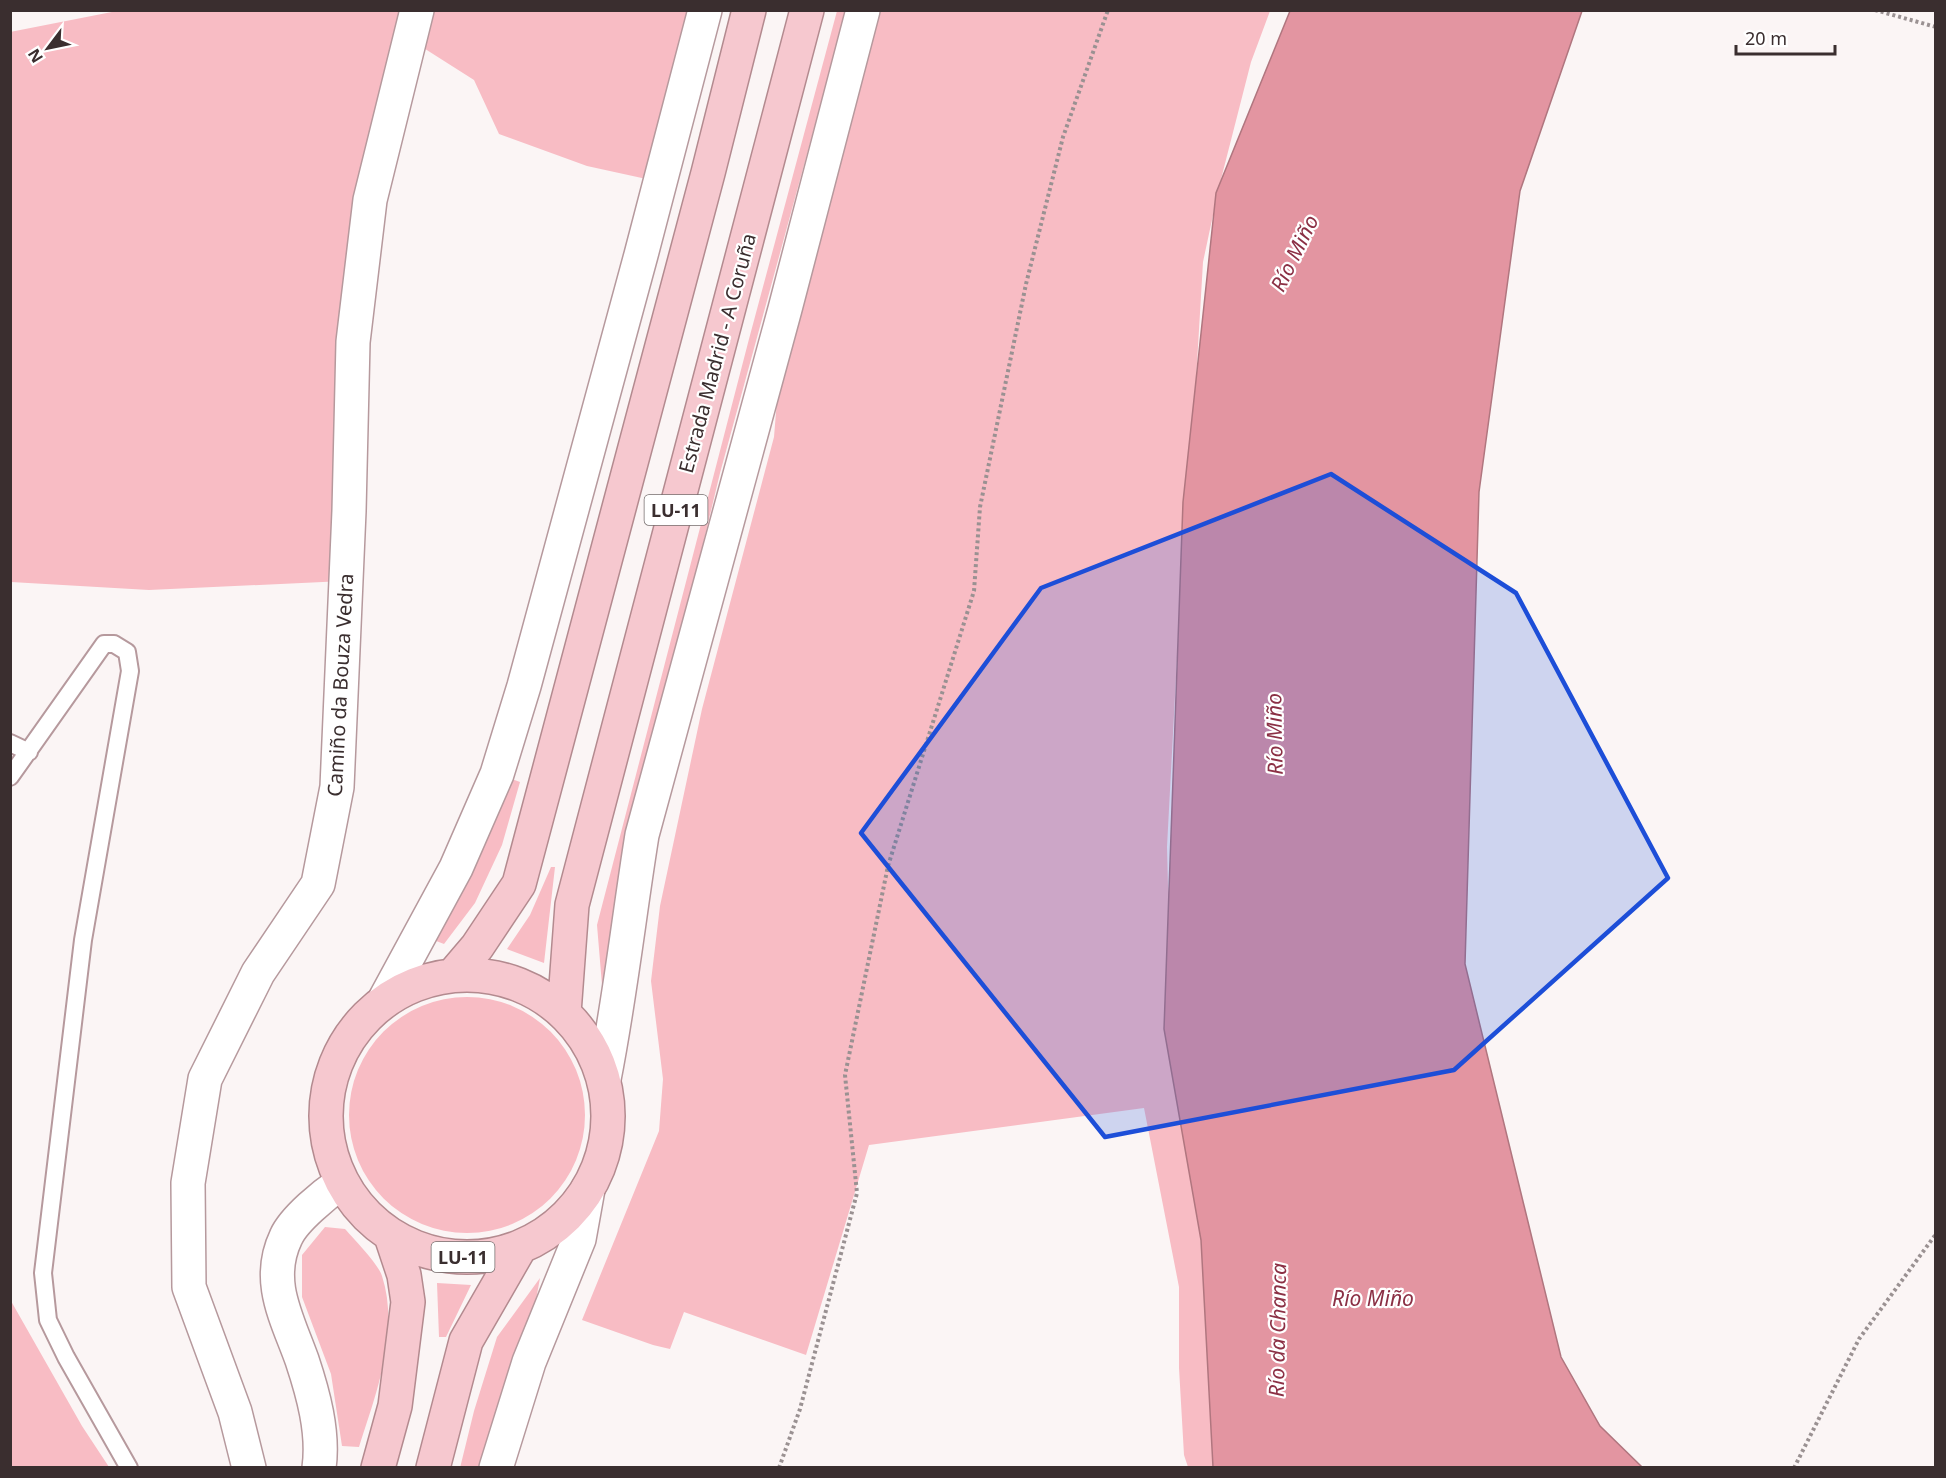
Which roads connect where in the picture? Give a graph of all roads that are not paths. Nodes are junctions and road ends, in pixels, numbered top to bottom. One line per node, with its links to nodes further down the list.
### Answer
1 (417, 10): 18 (street, Camiño da Bouza Vedra)
2 (705, 10): 10 (street)
3 (748, 10): 9 (highway, LU-11)
4 (807, 10): 11 (highway, Estrada Madrid - A Coruña / LU-11)
5 (863, 10): 12 (street)
6 (10, 743): 7 (lane)
7 (29, 752): 8 (lane); 17 (lane)
8 (10, 777)
9 (454, 975): 10 (highway, LU-11); 11 (highway, LU-11)
10 (385, 999): 13 (highway, LU-11)
11 (564, 1013): 12 (highway, LU-11)
12 (604, 1079): 14 (highway, LU-11)
13 (341, 1183): 15 (highway, LU-11); 19 (street)
14 (588, 1189): 16 (highway, LU-11); 22 (street)
15 (391, 1236): 16 (highway, LU-11); 20 (highway, LU-11)
16 (519, 1249): 21 (highway, LU-11)
17 (129, 1467)
18 (249, 1467)
19 (319, 1467)
20 (378, 1467)
21 (433, 1467)
22 (496, 1467)

